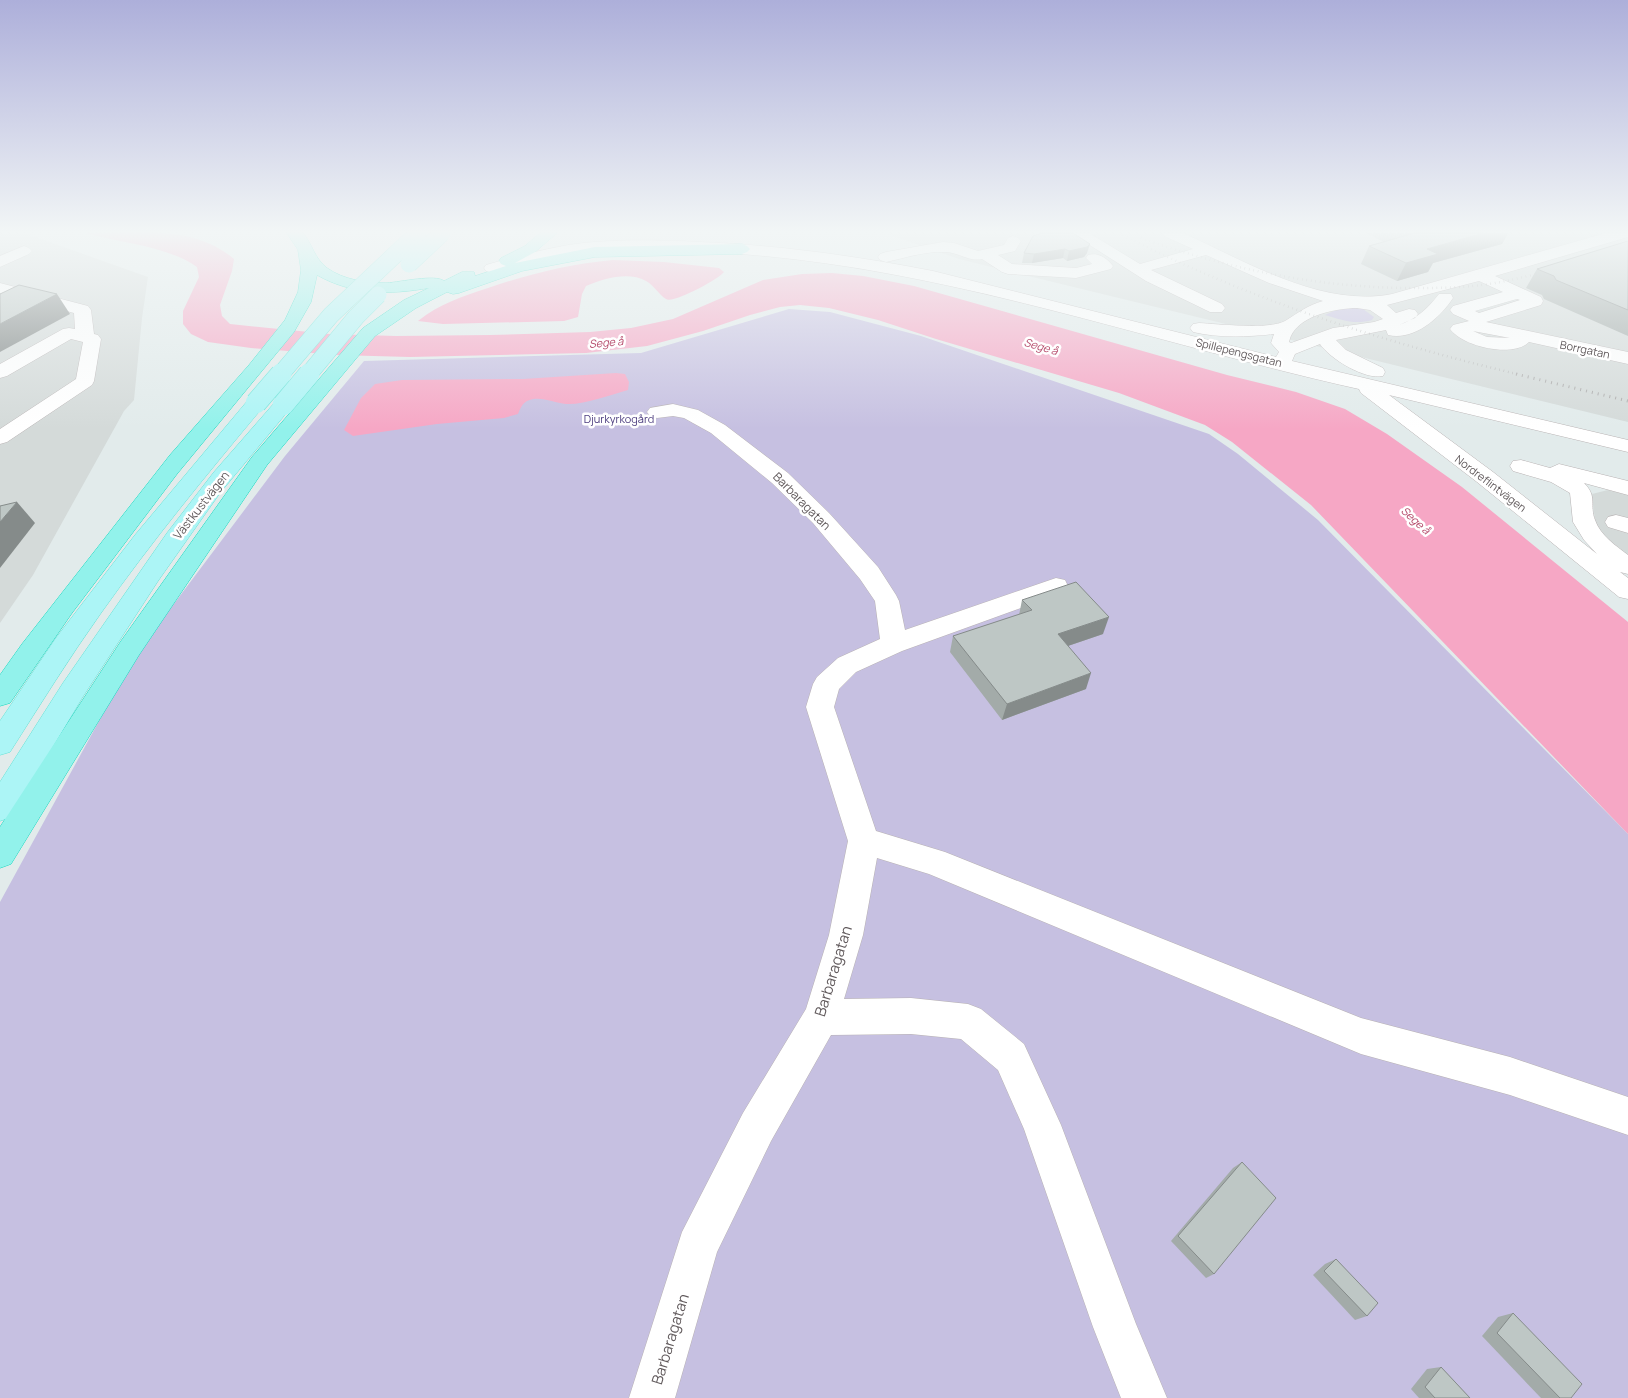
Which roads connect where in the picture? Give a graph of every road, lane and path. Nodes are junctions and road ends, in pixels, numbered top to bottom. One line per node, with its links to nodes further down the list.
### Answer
1 (38, 298): 27 (street)
2 (304, 298): 45 (highway)
3 (349, 298): 46 (main road, Västkustvägen, bridge)
4 (375, 298): 47 (main road, Västkustvägen, bridge)
5 (420, 298): 21 (highway)
6 (432, 298): 21 (highway)
7 (1029, 298): 29 (street, Spillepengsgatan)
8 (1079, 298): 24 (street, Spillepengsgatan)
9 (1195, 298): 19 (street)
10 (1307, 298): 20 (street)
11 (1336, 298): 18 (street)
12 (1397, 298): 18 (street)
13 (1445, 298): 22 (street); 25 (street)
14 (1498, 298): 17 (street)
15 (1501, 298): 17 (street)
16 (1514, 298): 17 (street)
17 (1517, 300)
18 (1356, 302): 20 (street); 22 (street)
19 (1216, 308)
20 (1313, 310): 23 (street)
21 (394, 313): 49 (highway)
22 (1393, 322): 25 (street)
23 (1289, 326): 24 (street); 29 (street)
24 (1192, 327): 29 (street, Spillepengsgatan)
25 (1357, 329): 26 (street)
26 (1332, 334): 29 (street); 32 (street)
27 (85, 337): 31 (street); 36 (street)
28 (1534, 338): 30 (street, Borrgatan)
29 (1285, 357): 32 (street, Spillepengsgatan); 33 (street, Spillepengsgatan)
30 (1628, 358)
31 (0, 372)
32 (1376, 372): 35 (street, Spillepengsgatan)
33 (1350, 381): 37 (street, Spillepengsgatan); 38 (street, Nordreflintvägen)
34 (658, 412): 44 (street, Barbaragatan)
35 (1628, 434)
36 (0, 438)
37 (1628, 446)
38 (1485, 478): 39 (street); 43 (street, Nordreflintvägen)
39 (1588, 486): 40 (street); 41 (street)
40 (1628, 488)
41 (1628, 567)
42 (1056, 586): 44 (street, Barbaragatan)
43 (1628, 591)
44 (893, 644): 48 (street, Barbaragatan)
45 (0, 696)
46 (0, 744)
47 (0, 808)
48 (864, 841): 50 (street, Barbaragatan); 51 (street)
49 (0, 854)
50 (821, 1017): 52 (street, Barbaragatan); 53 (street)
51 (1628, 1116)
52 (652, 1398)
53 (1144, 1398)

